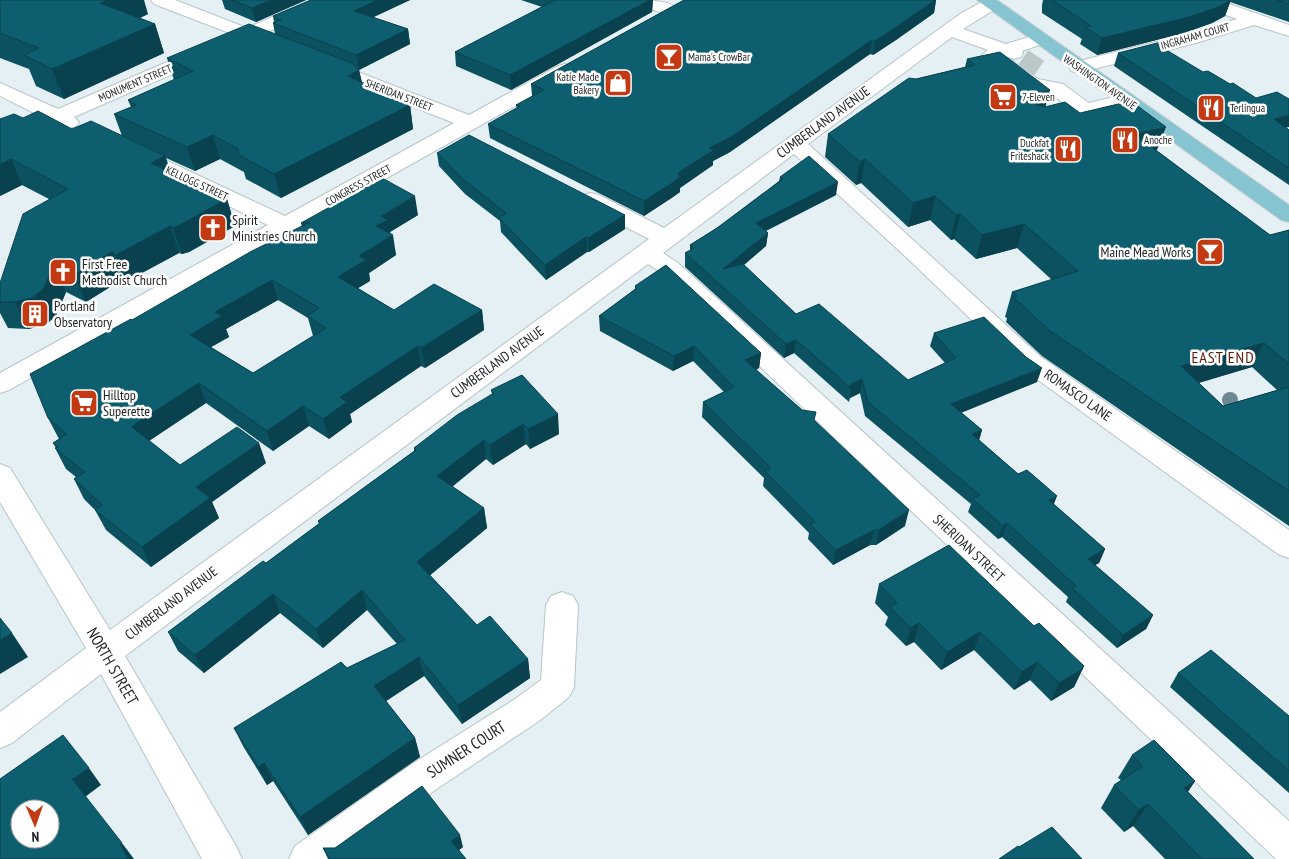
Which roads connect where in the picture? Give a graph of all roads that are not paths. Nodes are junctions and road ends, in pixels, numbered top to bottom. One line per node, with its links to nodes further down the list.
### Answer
1 (160, 0): 12 (street)
2 (326, 0): 12 (street, MONUMENT STREET)
3 (641, 0): 7 (street)
4 (691, 0): 7 (street)
5 (1202, 0): 8 (street)
6 (992, 1): 10 (street, CUMBERLAND AVENUE); 13 (main road, WASHINGTON AVENUE)
7 (672, 11): 9 (street)
8 (1254, 19): 11 (street); 18 (street, INGRAHAM COURT)
9 (645, 25)
10 (950, 30): 15 (street); 27 (street, CUMBERLAND AVENUE)
11 (1289, 31)
12 (247, 34): 14 (street); 22 (street, MONUMENT STREET)
13 (1039, 39): 15 (street); 18 (main road, WASHINGTON AVENUE)
14 (274, 45)
15 (1016, 54): 21 (street)
16 (584, 59): 25 (street, CONGRESS STREET)
17 (311, 60): 25 (street, SHERIDAN STREET)
18 (1078, 67): 20 (main road, WASHINGTON AVENUE)
19 (0, 90): 22 (street)
20 (1126, 100): 21 (street); 30 (main road, WASHINGTON AVENUE)
21 (1086, 110): 23 (street)
22 (57, 117): 24 (street); 26 (street, MONUMENT STREET)
23 (1047, 120)
24 (84, 129)
25 (468, 132): 31 (street, CONGRESS STREET)
26 (0, 142)
27 (794, 143): 32 (street, CUMBERLAND AVENUE); 35 (street, ROMASCO LANE)
28 (120, 146): 31 (street, KELLOGG STREET)
29 (571, 190): 32 (street, SHERIDAN STREET)
30 (1289, 215)
31 (286, 225): 33 (street, CONGRESS STREET)
32 (656, 245): 37 (street, CUMBERLAND AVENUE); 39 (street, SHERIDAN STREET)
33 (0, 384)
34 (0, 476): 37 (street, NORTH STREET)
35 (1289, 546)
36 (562, 605): 41 (street, SUMNER COURT)
37 (106, 652): 38 (street, CUMBERLAND AVENUE); 40 (street, NORTH STREET)
38 (0, 732)
39 (1289, 846)
40 (223, 859)
41 (308, 859)

